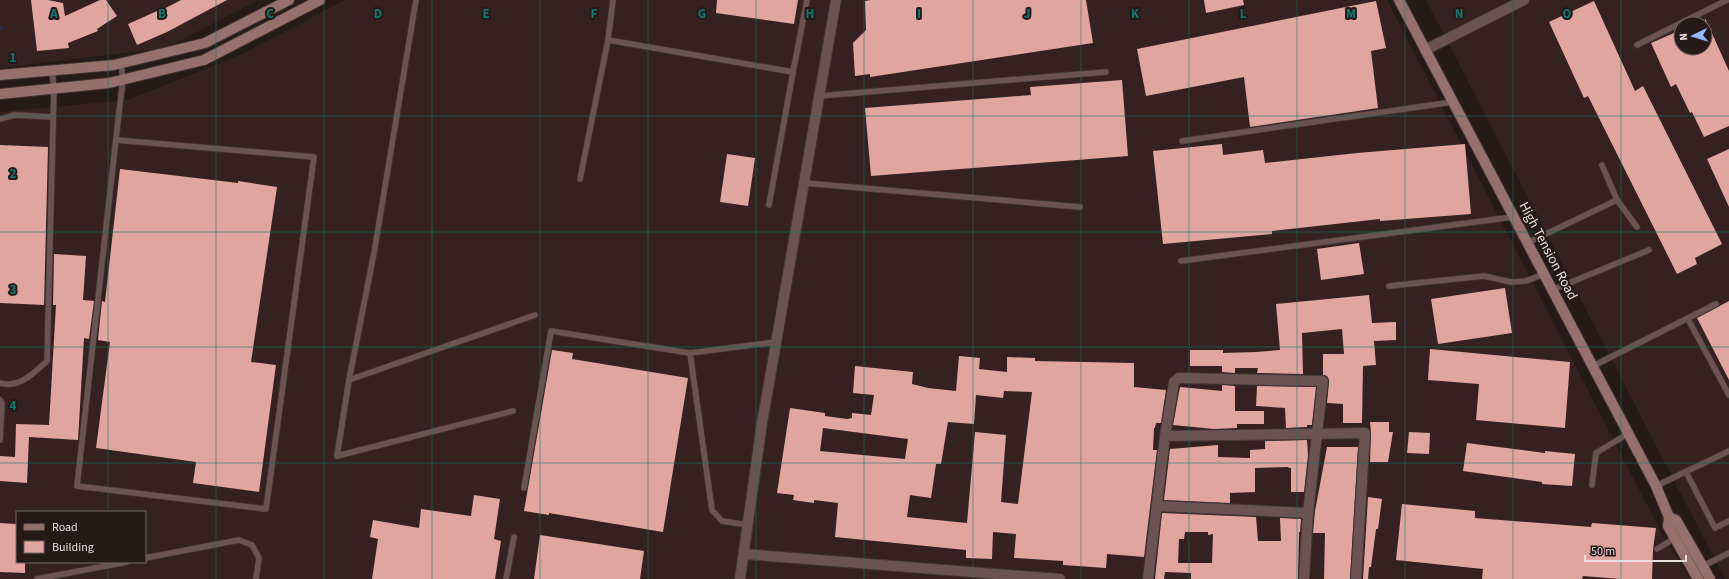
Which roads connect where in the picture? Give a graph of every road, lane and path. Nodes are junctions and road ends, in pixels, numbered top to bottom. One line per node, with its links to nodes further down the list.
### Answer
1 (289, 0): 13 (main road)
2 (320, 0): 18 (main road)
3 (416, 0): 47 (lane)
4 (614, 0): 10 (lane)
5 (807, 0): 15 (lane)
6 (836, 0): 21 (street)
7 (1399, 0): 12 (main road, High Tension Road)
8 (1524, 0): 12 (street)
9 (1727, 0): 11 (lane)
10 (608, 40): 15 (lane); 28 (lane)
11 (1636, 45)
12 (1425, 50): 22 (main road, High Tension Road)
13 (121, 63): 14 (main road); 18 (lane)
14 (52, 71): 17 (main road); 19 (lane)
15 (793, 72): 31 (lane)
16 (1106, 72): 21 (lane)
17 (0, 75)
18 (123, 80): 19 (main road); 25 (lane)
19 (54, 89): 20 (main road); 23 (lane)
20 (0, 94)
21 (819, 96): 29 (street)
22 (1453, 102): 26 (lane); 33 (main road, High Tension Road)
23 (53, 116): 24 (lane); 48 (lane)
24 (0, 119)
25 (116, 140): 25 (lane)
26 (1182, 141)
27 (1602, 165): 30 (lane)
28 (580, 179)
29 (804, 183): 32 (lane); 44 (street)
30 (1617, 200): 34 (lane); 35 (lane)
31 (769, 204)
32 (1080, 207)
33 (1513, 217): 35 (main road, High Tension Road); 37 (lane)
34 (1637, 227)
35 (1527, 243): 38 (main road, High Tension Road)
36 (1649, 250): 40 (lane)
37 (1181, 261)
38 (1544, 274): 39 (lane); 40 (main road, High Tension Road)
39 (1389, 286)
40 (1552, 290): 46 (main road, High Tension Road)
41 (1716, 304): 43 (lane)
42 (535, 315): 47 (lane)
43 (1688, 319): 46 (lane); 49 (lane)
44 (776, 342): 45 (lane); 65 (street)
45 (690, 353): 60 (lane); 65 (lane)
46 (1593, 366): 53 (main road, High Tension Road)
47 (349, 380): 51 (lane)
48 (0, 383)
49 (1729, 395)
50 (0, 400): 55 (lane)
51 (513, 411)
52 (1316, 433): 54 (street); 54 (street); 62 (street); 84 (street)
53 (1629, 433): 58 (lane); 59 (main road, High Tension Road)
54 (1165, 436): 61 (street)
55 (0, 440)
56 (1729, 451): 57 (lane)
57 (1686, 472): 59 (lane); 64 (lane)
58 (1592, 486)
59 (1656, 486): 63 (main road, High Tension Road)
60 (524, 488)
61 (1158, 506): 62 (street); 82 (street)
62 (1308, 512): 83 (street)
63 (1669, 517): 67 (main road, High Tension Road); 73 (main road, High Tension Road)
64 (1729, 521)
65 (748, 525): 70 (street)
66 (514, 537): 79 (lane)
67 (1675, 538): 68 (lane); 85 (main road, High Tension Road)
68 (1657, 549)
69 (1729, 553): 73 (lane)
70 (744, 554): 75 (street); 80 (street)
71 (146, 558): 78 (lane)
72 (123, 563): 74 (lane)
73 (1702, 566): 86 (main road, High Tension Road)
74 (66, 576): 77 (lane)
75 (999, 577): 76 (street)
76 (1028, 578): 81 (street)
77 (37, 579)
78 (256, 579)
79 (506, 579)
80 (740, 579)
81 (1060, 579)
82 (1148, 579)
83 (1304, 579)
84 (1356, 579)
85 (1698, 579)
86 (1710, 579)

